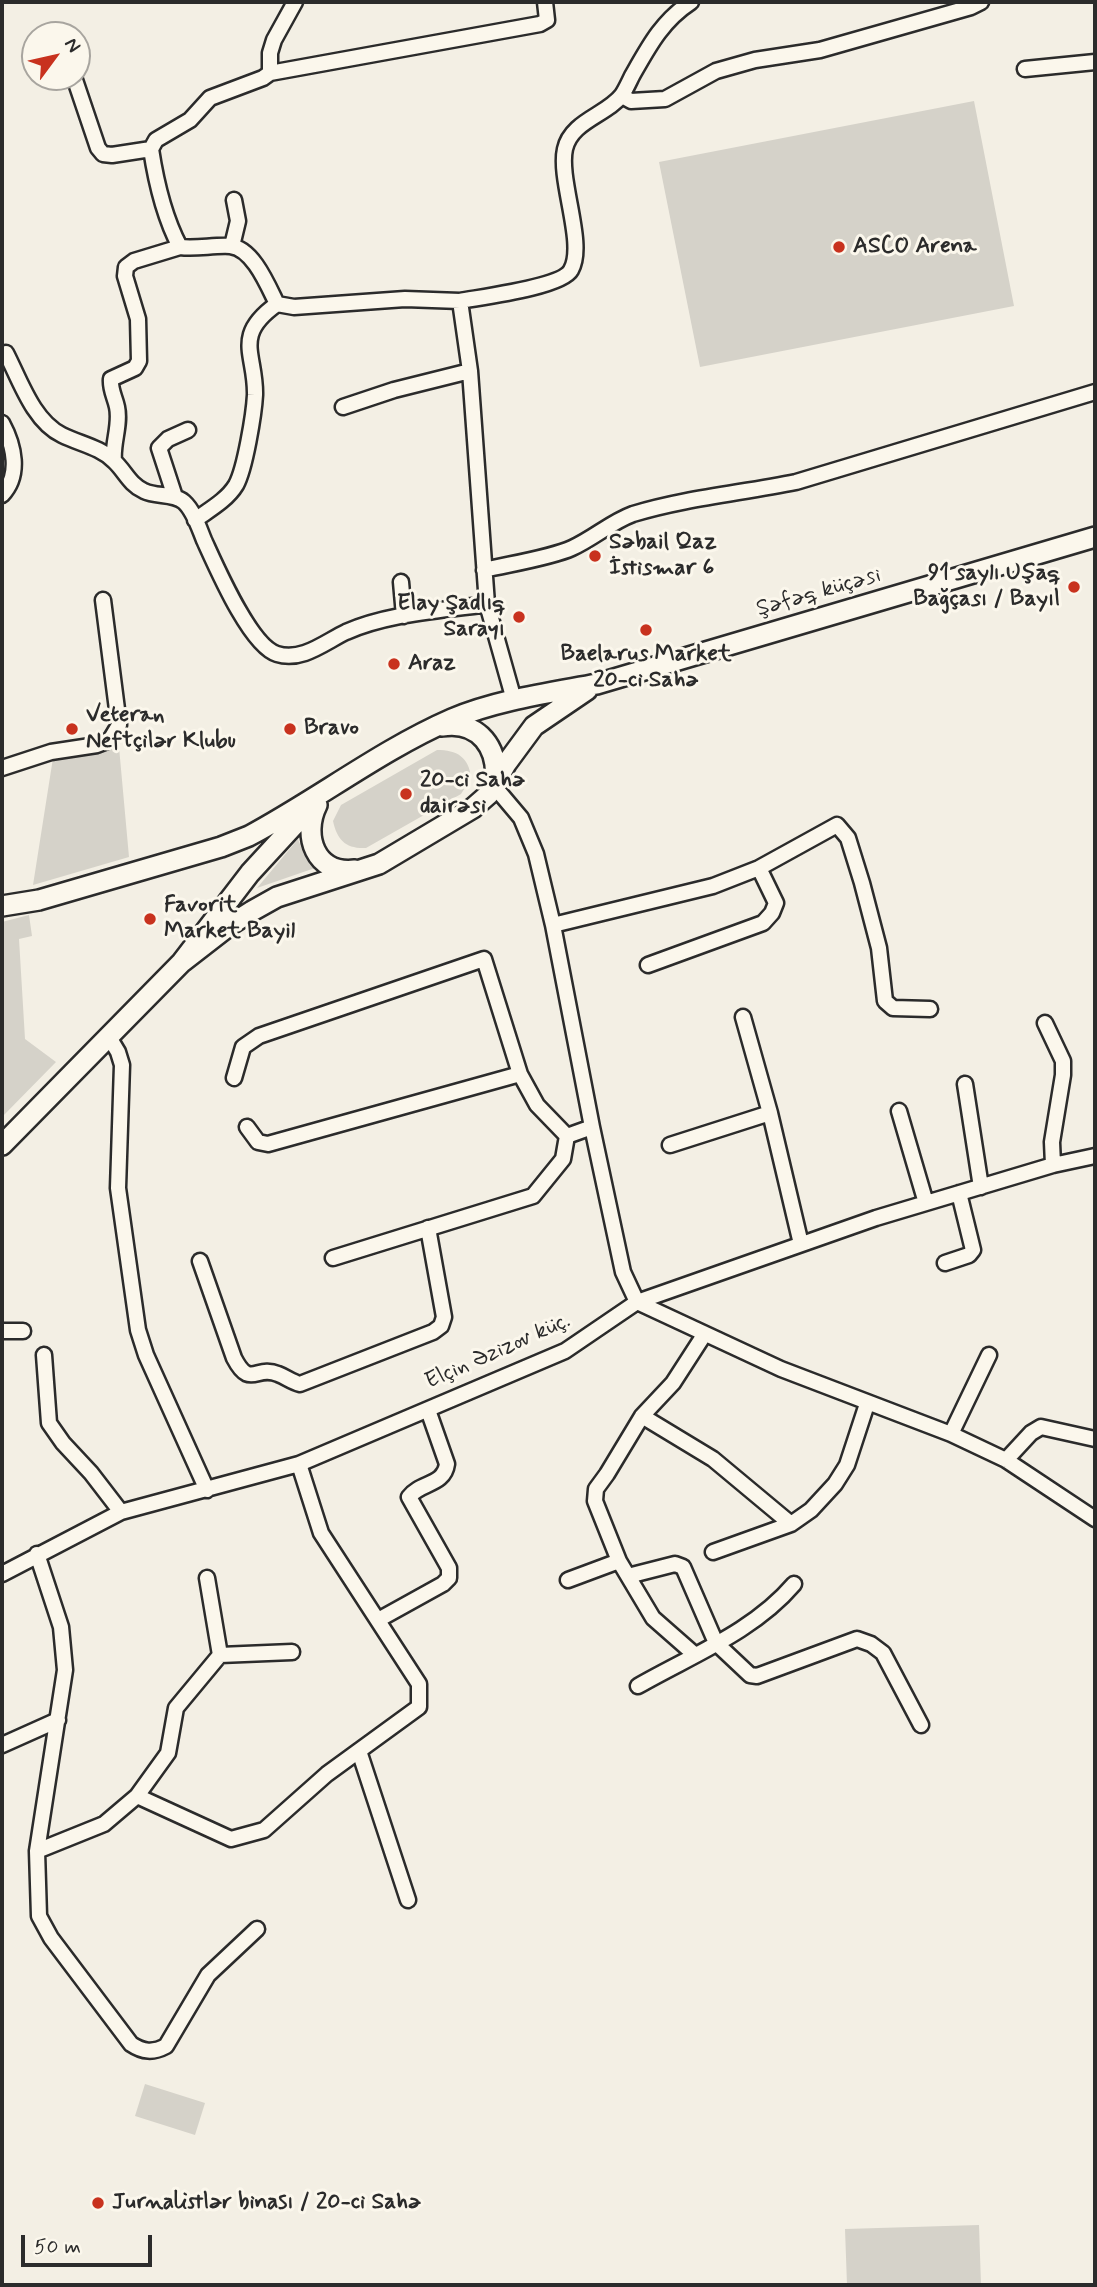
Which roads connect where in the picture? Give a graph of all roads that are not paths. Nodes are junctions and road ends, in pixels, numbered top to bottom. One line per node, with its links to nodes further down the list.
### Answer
1 (295, 2): 7 (street)
2 (545, 2): 7 (street)
3 (691, 2): 9 (street)
4 (981, 2): 9 (street)
5 (1095, 62): 6 (street)
6 (1025, 69)
7 (270, 73): 10 (street)
8 (79, 91): 10 (street)
9 (622, 96): 14 (street)
10 (150, 149): 13 (street)
11 (234, 200): 12 (street)
12 (232, 246): 13 (street); 15 (street)
13 (180, 247): 22 (street)
14 (460, 301): 15 (street); 17 (street)
15 (277, 304): 25 (street)
16 (6, 353): 22 (street)
17 (470, 371): 19 (street); 27 (street)
18 (1095, 392): 27 (street)
19 (343, 407)
20 (2, 423): 23 (street)
21 (188, 429): 24 (street)
22 (114, 461): 24 (street)
23 (2, 495)
24 (175, 497): 25 (street)
25 (195, 520): 31 (street)
26 (1095, 537): 32 (main road, Şəfəq küçəsi)
27 (484, 570): 30 (street)
28 (401, 582): 31 (street)
29 (103, 600): 35 (street)
30 (487, 604): 31 (street); 33 (street)
31 (404, 616)
32 (597, 684): 33 (main road); 36 (main road)
33 (514, 701): 34 (main road)
34 (428, 731): 36 (main road); 37 (main road)
35 (2, 768)
36 (494, 786): 39 (main road); 41 (street)
37 (331, 787): 39 (main road); 40 (main road); 42 (main road)
38 (759, 868): 41 (street); 43 (street); 44 (street)
39 (367, 869): 42 (main road)
40 (2, 906)
41 (553, 925): 54 (street)
42 (181, 963): 47 (main road)
43 (648, 965)
44 (930, 1009)
45 (743, 1017): 52 (street)
46 (1045, 1023): 59 (street)
47 (109, 1037): 56 (main road); 81 (street)
48 (520, 1074): 49 (street); 53 (street); 55 (street)
49 (234, 1077)
50 (965, 1084): 60 (street)
51 (899, 1111): 62 (street)
52 (770, 1113): 57 (street); 64 (street)
53 (247, 1127)
54 (592, 1127): 55 (street); 68 (street)
55 (567, 1136): 63 (street)
56 (2, 1145)
57 (670, 1145)
58 (1095, 1156): 59 (street, Elçin Əzizov küç.)
59 (1053, 1165): 60 (street, Elçin Əzizov küç.)
60 (981, 1186): 61 (street, Elçin Əzizov küç.)
61 (959, 1194): 62 (street, Elçin Əzizov küç.); 67 (street)
62 (926, 1203): 64 (street, Elçin Əzizov küç.)
63 (428, 1228): 65 (street); 66 (street)
64 (801, 1244): 68 (street, Elçin Əzizov küç.)
65 (333, 1258)
66 (200, 1261)
67 (945, 1263)
68 (637, 1302): 71 (street); 75 (street, Elçin Əzizov küç.)
69 (2, 1331): 70 (street)
70 (23, 1331)
71 (704, 1335): 74 (street); 76 (street)
72 (44, 1355): 82 (street)
73 (989, 1355): 77 (street)
74 (867, 1404): 77 (street); 84 (street)
75 (428, 1409): 80 (street, Elçin Əzizov küç.); 93 (street)
76 (642, 1416): 84 (street); 87 (street)
77 (951, 1434): 79 (street)
78 (1095, 1438): 79 (street)
79 (1006, 1460): 83 (street)
80 (299, 1464): 81 (street, Elçin Əzizov küç.); 93 (street)
81 (207, 1490): 82 (street, Elçin Əzizov küç.)
82 (121, 1512): 86 (street, Elçin Əzizov küç.)
83 (1095, 1519)
84 (791, 1524): 85 (street)
85 (713, 1552)
86 (37, 1554): 88 (street, Elçin Əzizov küç.); 99 (street)
87 (619, 1561): 89 (street); 91 (street)
88 (2, 1574)
89 (628, 1576): 94 (street); 96 (street)
90 (207, 1578): 97 (street)
91 (568, 1580)
92 (794, 1584): 94 (street)
93 (377, 1620): 102 (street)
94 (716, 1643): 96 (street); 100 (street)
95 (292, 1652): 97 (street)
96 (694, 1654): 98 (street)
97 (219, 1655): 103 (street)
98 (638, 1686)
99 (58, 1720): 101 (street); 104 (street)
100 (921, 1725)
101 (2, 1745)
102 (359, 1751): 103 (street); 105 (street)
103 (136, 1796): 104 (street)
104 (37, 1851): 106 (street)
105 (408, 1900)
106 (257, 1929)

